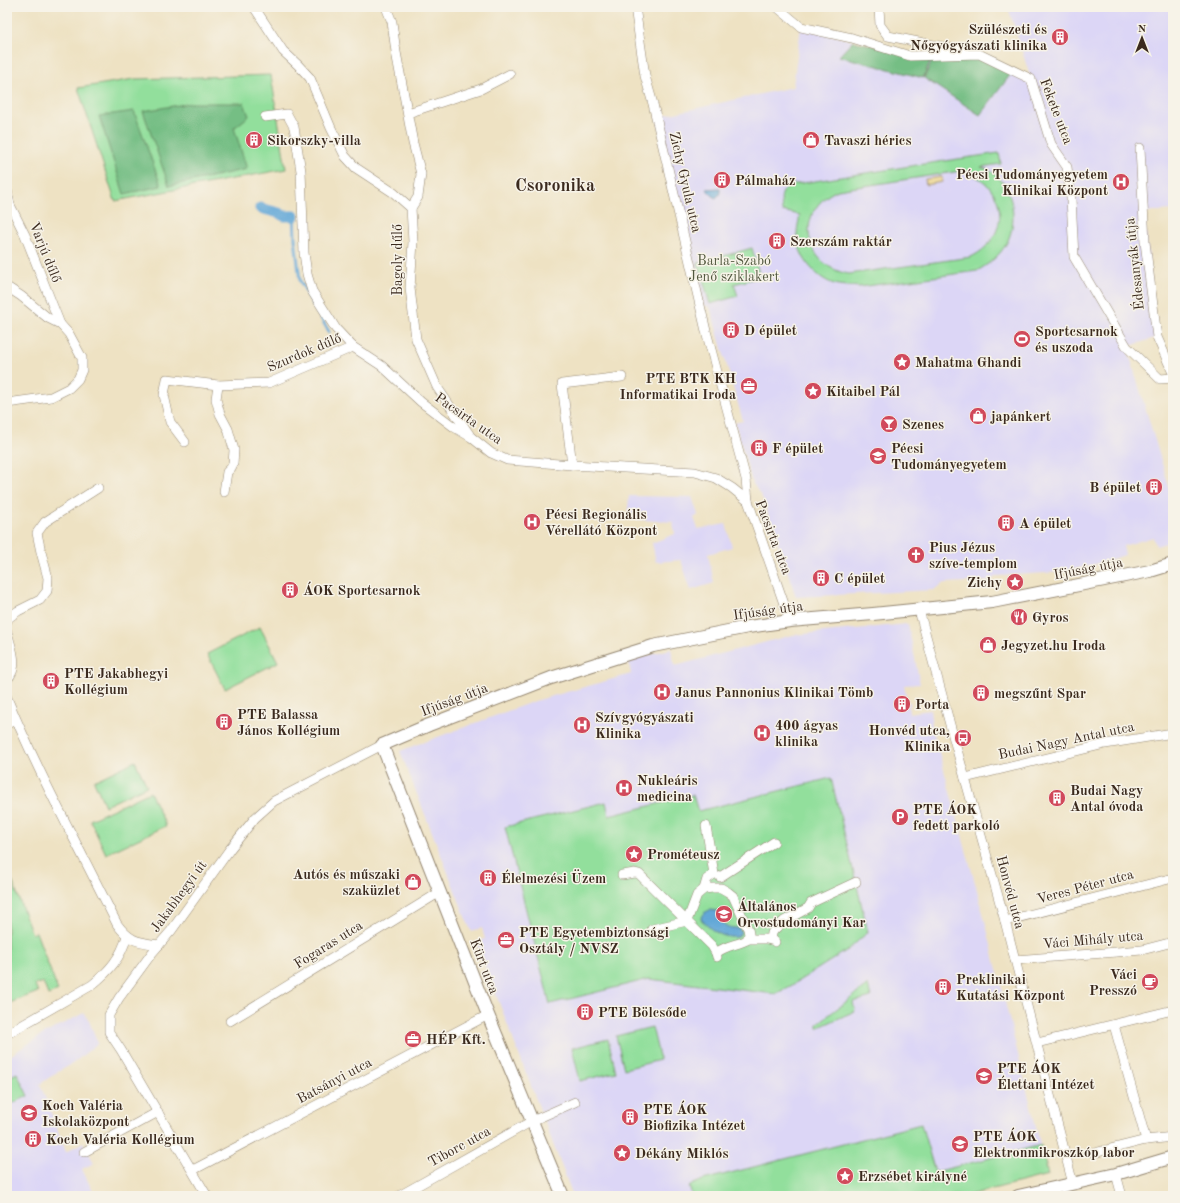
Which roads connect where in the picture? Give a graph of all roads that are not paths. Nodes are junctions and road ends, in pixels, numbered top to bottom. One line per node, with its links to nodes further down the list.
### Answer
1 (254, 7): 12 (street, Bagoly dűlő)
2 (386, 7): 8 (street)
3 (635, 7): 24 (street, Zichy Gyula utca)
4 (777, 7): 6 (street, Fekete utca)
5 (879, 7): 6 (street)
6 (979, 54): 18 (street, Fekete utca)
7 (510, 74): 8 (street)
8 (408, 112): 12 (street)
9 (265, 117): 15 (street, Pacsirta utca)
10 (1140, 148): 16 (street, Édesanyák útja)
11 (7, 190): 14 (street, Varjú dűlő)
12 (410, 208): 21 (street, Bagoly dűlő)
13 (7, 287): 14 (street)
14 (60, 324): 20 (street)
15 (353, 347): 19 (street, Szurdok dűlő); 21 (street, Pacsirta utca)
16 (1173, 373)
17 (622, 377): 23 (street)
18 (1173, 378)
19 (218, 384): 22 (street, Szurdok dűlő); 27 (street)
20 (7, 403)
21 (471, 437): 23 (street, Pacsirta utca)
22 (185, 442)
23 (572, 465): 26 (street, Pacsirta utca)
24 (746, 479): 26 (street); 28 (street, Zichy Gyula utca)
25 (98, 488): 31 (street)
26 (732, 488): 28 (street, Pacsirta utca)
27 (224, 492)
28 (748, 501): 32 (street, Pacsirta utca)
29 (1173, 564): 30 (street, Ifjúság útja)
30 (920, 610): 32 (street, Ifjúság útja); 40 (street, Honvéd utca)
31 (7, 621)
32 (790, 621): 39 (street, Ifjúság útja)
33 (7, 632): 34 (street)
34 (7, 680)
35 (7, 698): 36 (street)
36 (16, 720): 37 (street); 55 (street)
37 (7, 724)
38 (1173, 733): 40 (street, Budai Nagy Antal utca)
39 (382, 745): 49 (street, Kürt utca); 58 (street, Jakabhegyi út)
40 (965, 778): 53 (street, Honvéd utca)
41 (706, 826): 44 (street)
42 (774, 842): 44 (street)
43 (622, 875): 51 (street)
44 (717, 875): 47 (street); 48 (street)
45 (1173, 878): 53 (street, Veres Péter utca)
46 (856, 882): 56 (street)
47 (718, 888): 48 (street); 56 (street)
48 (704, 889): 50 (street)
49 (440, 892): 61 (street, Kürt utca); 62 (street, Fogaras utca)
50 (694, 905): 51 (street); 52 (street)
51 (677, 910): 52 (street)
52 (687, 921): 54 (street); 56 (street)
53 (1005, 921): 59 (street, Honvéd utca)
54 (652, 929)
55 (127, 936): 58 (street, Jakabhegyi út); 64 (street)
56 (749, 937)
57 (1173, 942): 59 (street, Váci Mihály utca)
58 (159, 945): 67 (street)
59 (1015, 960): 65 (street, Honvéd utca)
60 (1173, 1010): 63 (street)
61 (488, 1016): 68 (street, Kürt utca); 74 (street, Batsányi utca)
62 (230, 1021)
63 (1114, 1025): 65 (street); 70 (street)
64 (7, 1034)
65 (1037, 1043): 76 (street, Honvéd utca)
66 (575, 1102): 68 (street, Tiborc utca)
67 (158, 1112): 71 (street); 74 (street)
68 (532, 1121): 78 (street, Tiborc utca); 79 (street, Kürt utca)
69 (1173, 1137): 70 (street)
70 (1146, 1140): 72 (street)
71 (84, 1152)
72 (1094, 1153)
73 (1173, 1158): 75 (street)
74 (193, 1170): 77 (street)
75 (1116, 1174): 76 (street); 81 (street)
76 (1073, 1184): 80 (street)
77 (207, 1196)
78 (401, 1196)
79 (563, 1196)
80 (1018, 1196)
81 (1122, 1196)

